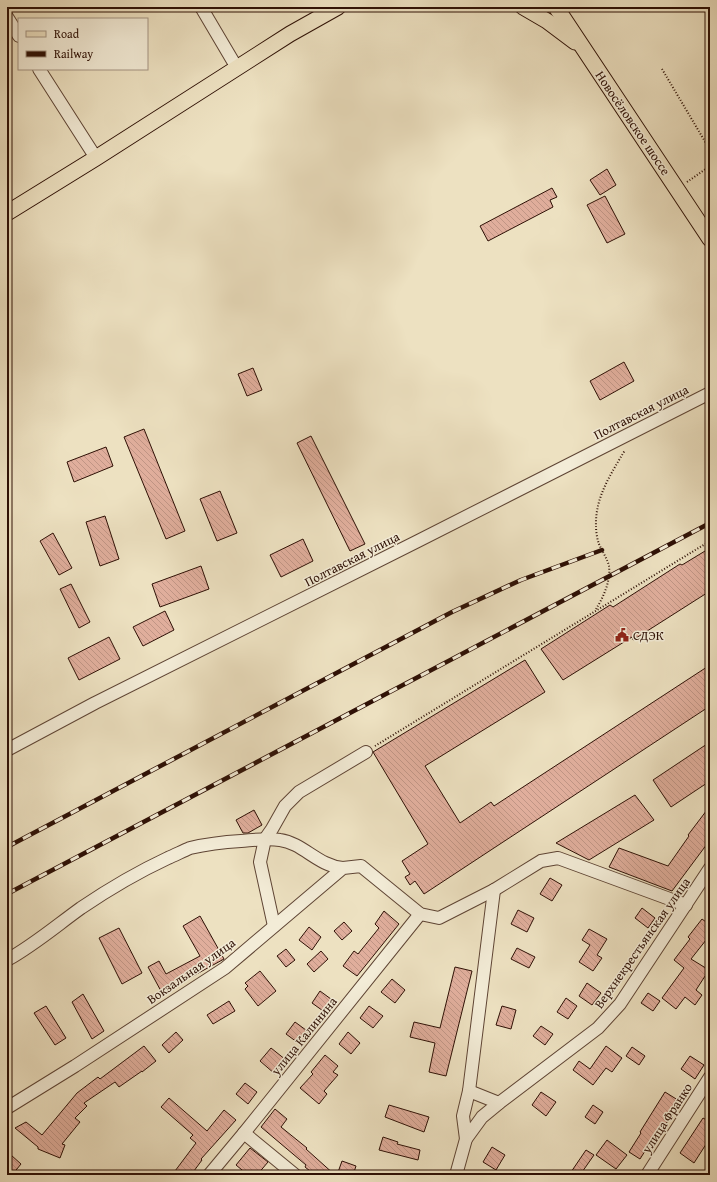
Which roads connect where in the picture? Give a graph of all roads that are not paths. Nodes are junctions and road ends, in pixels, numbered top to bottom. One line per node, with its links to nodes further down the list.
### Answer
1 (200, 7): 8 (street)
2 (338, 7): 8 (main road)
3 (523, 7): 7 (main road)
4 (556, 7): 7 (main road, Новосёловское шоссе)
5 (7, 18): 6 (street)
6 (18, 34)
7 (583, 48): 12 (main road, Новосёловское шоссе)
8 (237, 68): 10 (main road)
9 (41, 70): 10 (street)
10 (96, 158): 11 (main road)
11 (7, 214)
12 (710, 239)
13 (710, 393): 14 (street, Полтавская улица)
14 (7, 750)
15 (366, 752): 16 (street)
16 (265, 839): 17 (street); 22 (street); 23 (street)
17 (343, 868): 21 (street); 22 (street, Вокзальная улица)
18 (710, 868): 20 (street, Верхнекрестьянская улица)
19 (494, 890): 20 (street); 21 (street); 25 (street, Верхнекрестьянская улица)
20 (686, 905): 26 (street, Верхнекрестьянская улица)
21 (420, 914): 28 (street, улица Калинина)
22 (274, 926): 27 (street, Вокзальная улица)
23 (7, 960)
24 (710, 1077): 33 (street, улица Франко)
25 (469, 1091): 26 (street); 29 (street, Верхнекрестьянская улица)
26 (499, 1102): 29 (street, Верхнекрестьянская улица)
27 (7, 1108)
28 (244, 1133): 30 (street, улица Калинина); 31 (street)
29 (466, 1138): 32 (street, Верхнекрестьянская улица)
30 (209, 1175)
31 (295, 1175)
32 (456, 1175)
33 (647, 1175)

